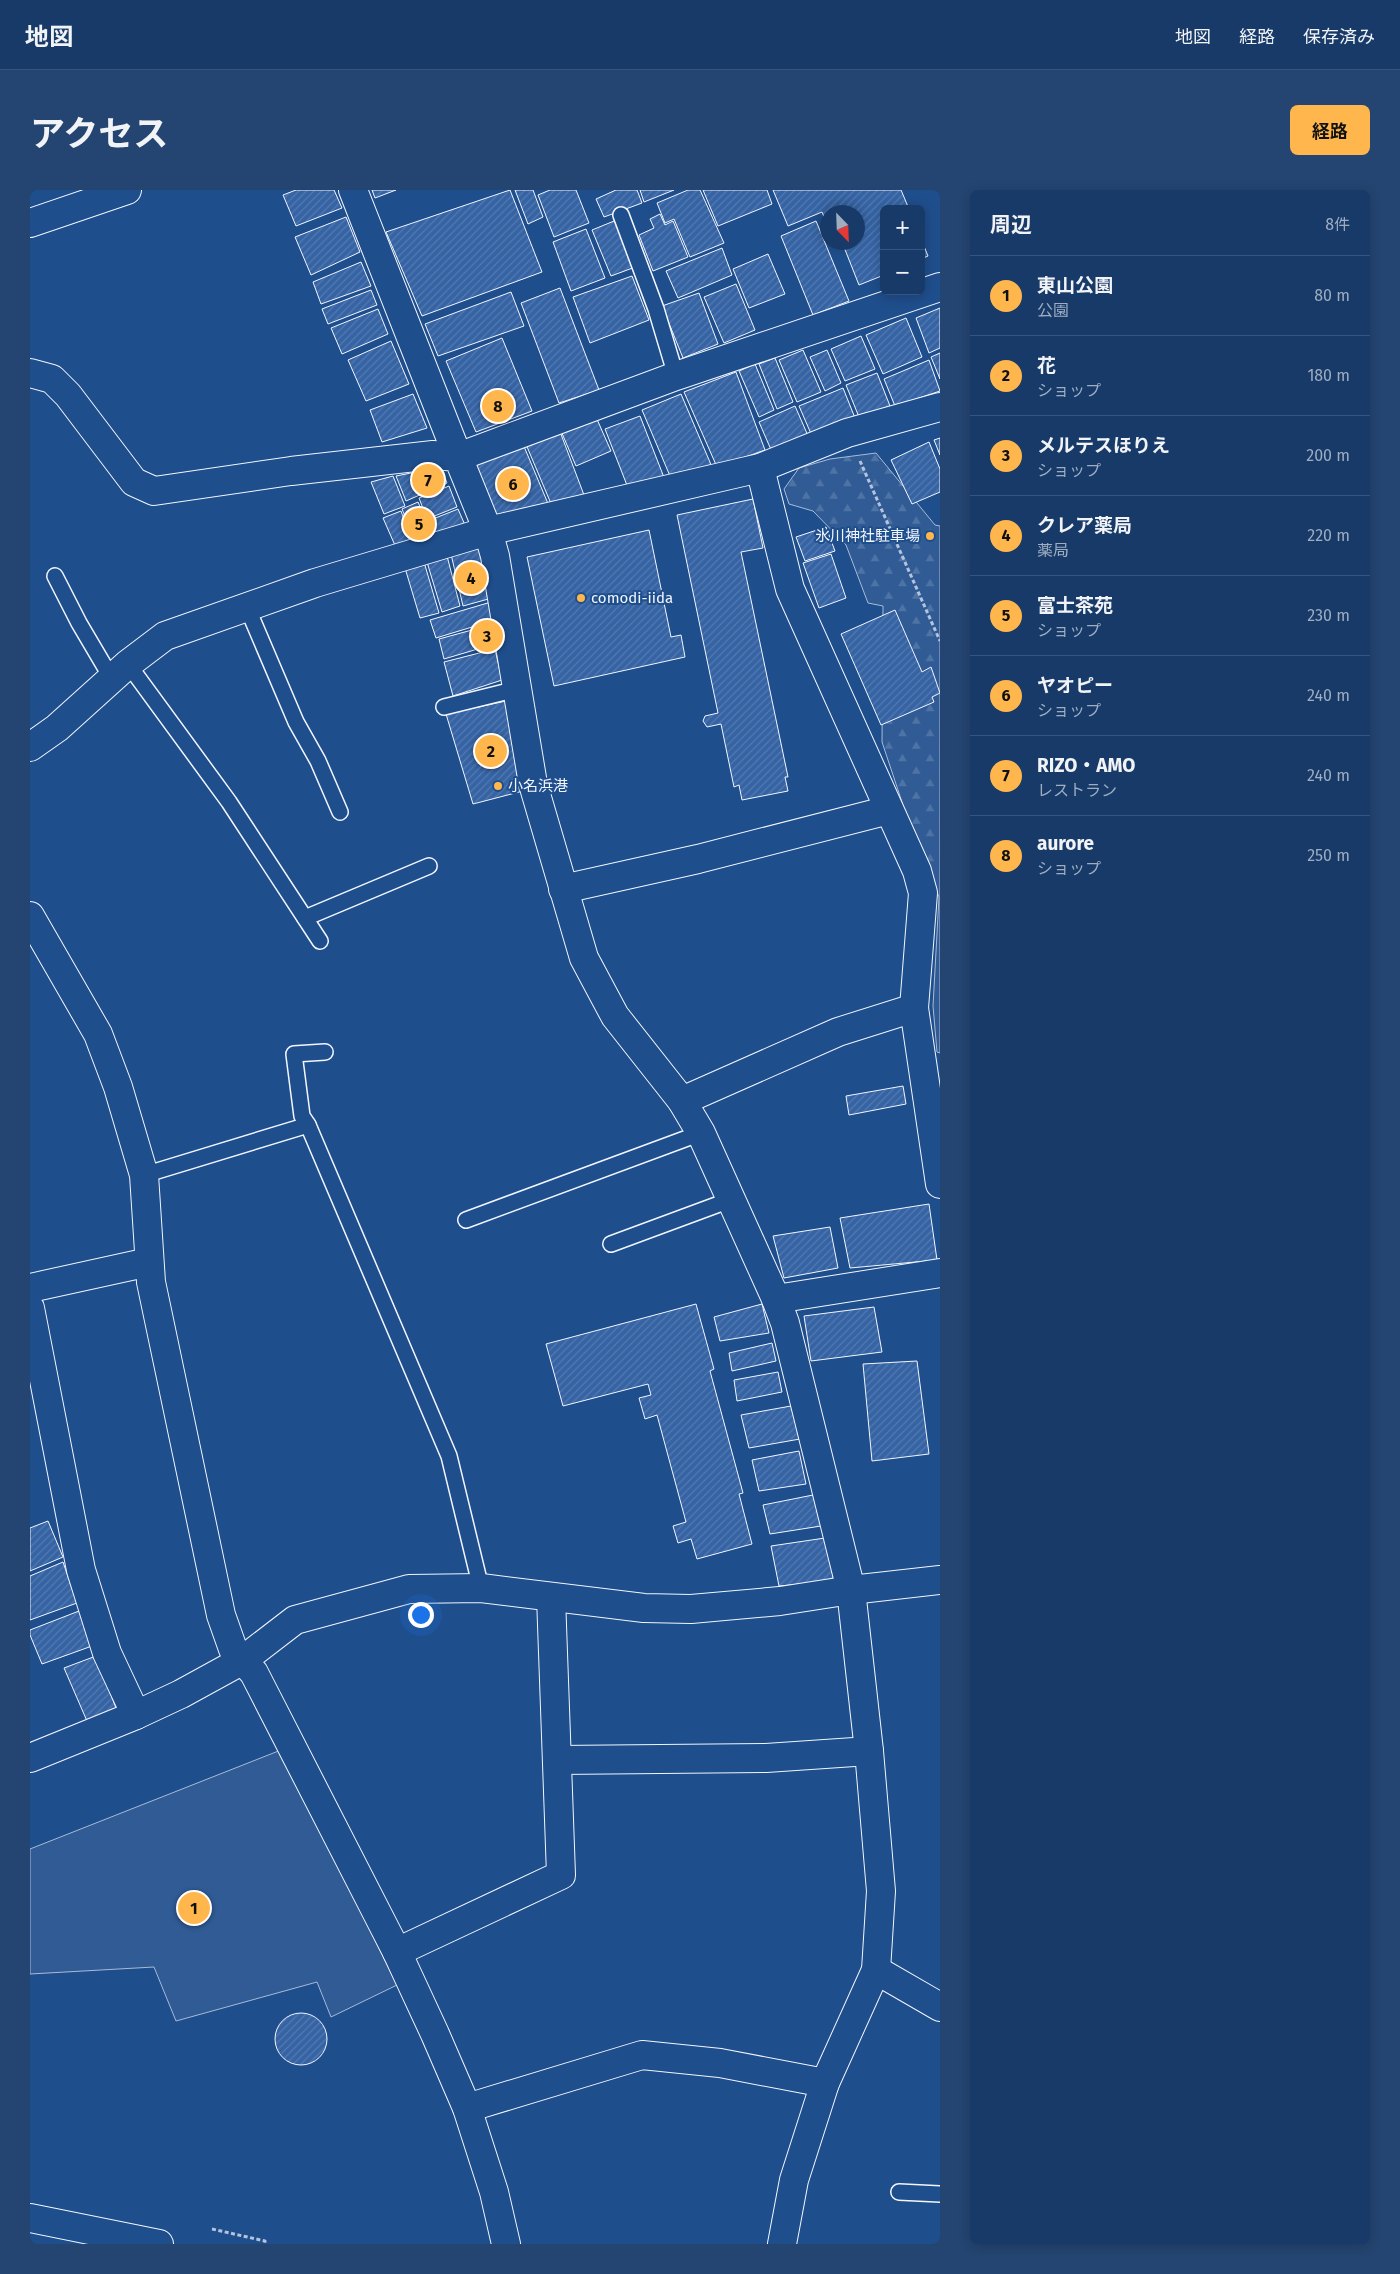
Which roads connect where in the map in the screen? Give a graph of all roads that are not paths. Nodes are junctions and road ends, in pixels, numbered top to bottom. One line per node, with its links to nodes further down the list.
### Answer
1 (127, 190): 4 (main road)
2 (353, 190): 9 (main road)
3 (621, 214): 7 (lane)
4 (30, 223)
5 (940, 287): 7 (main road)
6 (30, 373): 9 (main road)
7 (676, 376): 9 (main road)
8 (940, 407): 10 (main road)
9 (458, 457): 11 (main road)
10 (760, 468): 11 (main road); 18 (main road)
11 (488, 531): 13 (main road); 15 (main road)
12 (55, 576): 14 (lane)
13 (247, 607): 14 (main road); 19 (lane)
14 (120, 672): 17 (main road); 23 (lane)
15 (517, 689): 16 (lane); 21 (main road)
16 (444, 707)
17 (30, 747)
18 (889, 810): 21 (main road); 25 (main road)
19 (340, 812)
20 (429, 866): 23 (lane)
21 (563, 889): 28 (main road)
22 (30, 916): 31 (main road)
23 (305, 918): 24 (lane)
24 (320, 941)
25 (914, 1008): 27 (main road); 28 (main road)
26 (325, 1052): 29 (lane)
27 (933, 1083): 32 (main road)
28 (682, 1101): 30 (main road)
29 (308, 1125): 31 (lane); 42 (lane)
30 (701, 1134): 33 (main road); 34 (lane)
31 (144, 1175): 36 (main road)
32 (940, 1184)
33 (730, 1200): 35 (lane); 39 (main road)
34 (466, 1220)
35 (611, 1244)
36 (149, 1262): 38 (main road); 45 (main road)
37 (940, 1273): 39 (main road)
38 (30, 1288)
39 (776, 1299): 43 (main road)
40 (30, 1308): 46 (main road)
41 (940, 1580): 43 (main road)
42 (481, 1588): 44 (main road); 45 (main road)
43 (851, 1590): 44 (main road); 47 (main road)
44 (551, 1597): 49 (main road)
45 (242, 1660): 46 (main road); 50 (main road)
46 (136, 1715): 48 (main road)
47 (869, 1751): 49 (main road); 51 (main road)
48 (30, 1758)
49 (558, 1760): 50 (main road)
50 (397, 1952): 54 (main road)
51 (876, 1970): 52 (main road); 53 (main road)
52 (940, 2007)
53 (825, 2083): 54 (main road); 60 (main road)
54 (467, 2108): 59 (main road)
55 (899, 2192): 56 (lane)
56 (940, 2194)
57 (30, 2218): 58 (main road)
58 (159, 2244)
59 (506, 2244)
60 (782, 2244)

